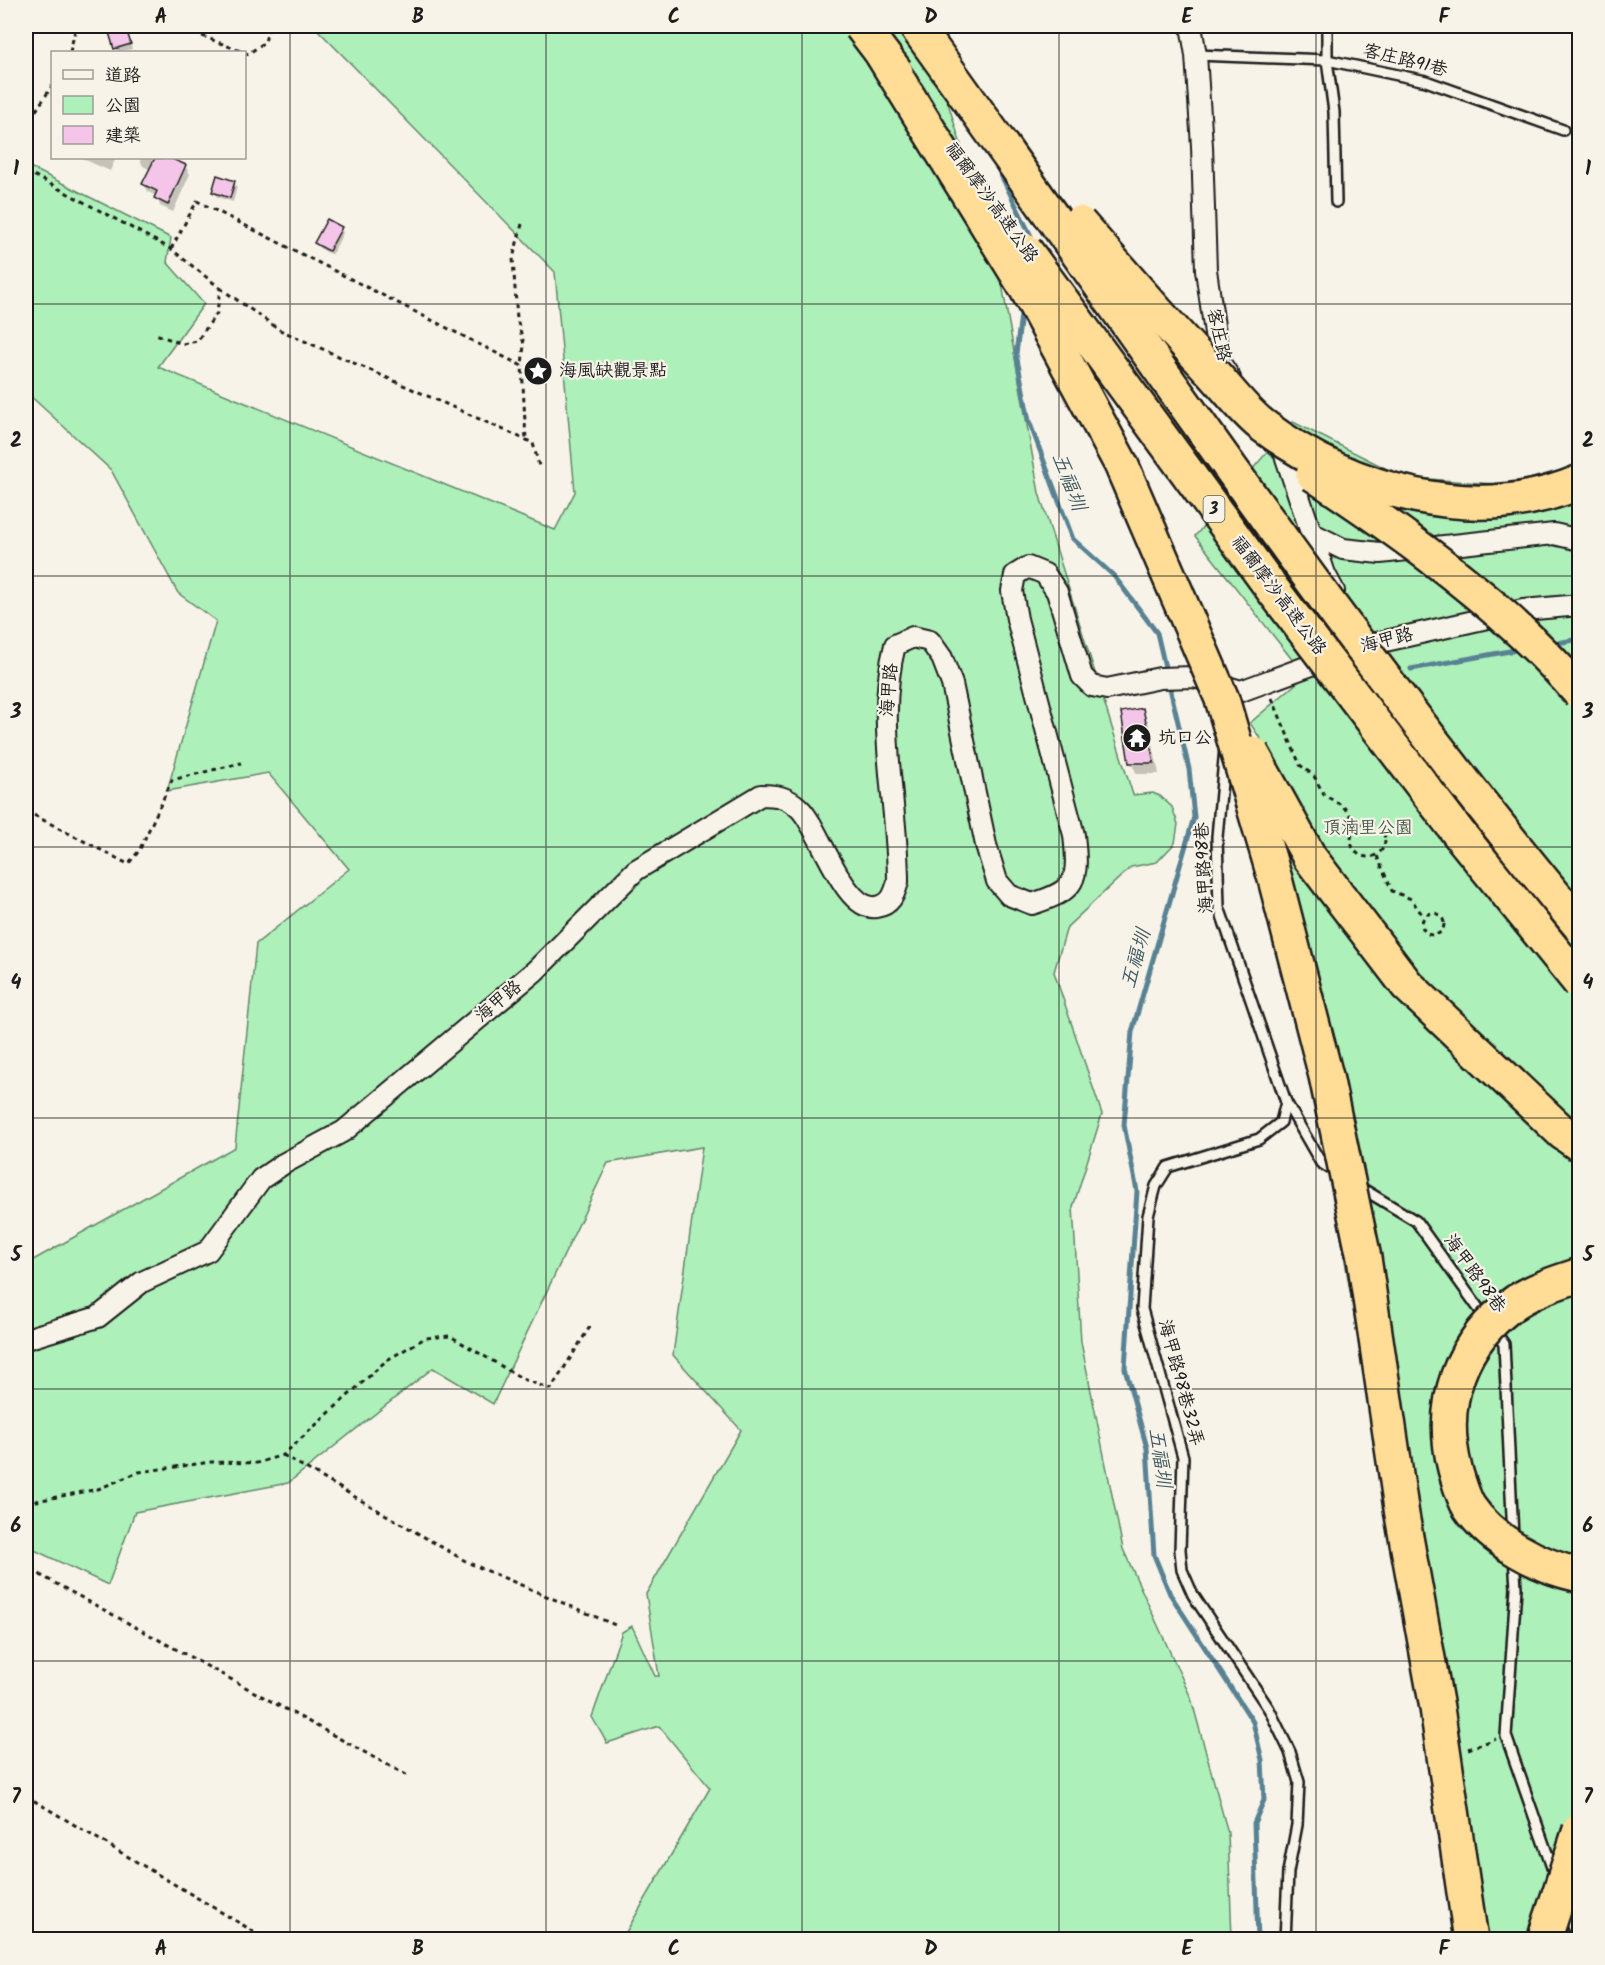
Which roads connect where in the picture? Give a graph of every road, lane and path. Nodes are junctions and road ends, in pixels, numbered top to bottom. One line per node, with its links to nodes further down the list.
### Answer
1 (76, 26): 8 (path)
2 (177, 26): 9 (path)
3 (269, 26): 10 (path)
4 (861, 26): 11 (highway, 福爾摩沙高速公路 / 3, bridge)
5 (1191, 26): 12 (street, 客庄路)
6 (1326, 26): 13 (lane)
7 (918, 28): 24 (highway, bridge); 40 (highway, 福爾摩沙高速公路 / 3, bridge)
8 (70, 51)
9 (240, 51)
10 (246, 53)
11 (882, 54): 34 (highway, bridge); 41 (highway, 福爾摩沙高速公路 / 3, bridge)
12 (1196, 55): 13 (lane, 客庄路91巷); 28 (street, 客庄路)
13 (1328, 60): 16 (lane, 客庄路91巷); 18 (lane)
14 (51, 88): 15 (path)
15 (26, 126)
16 (1563, 130)
17 (26, 171): 20 (path)
18 (1336, 202)
19 (522, 224): 23 (path)
20 (171, 249): 21 (path); 23 (path)
21 (220, 288): 22 (path); 25 (path)
22 (156, 334)
23 (522, 366): 25 (path)
24 (1261, 424): 27 (highway, bridge); 33 (highway, bridge)
25 (526, 440): 26 (path)
26 (539, 466)
27 (1580, 482)
28 (1311, 533): 29 (street); 31 (street, 客庄路)
29 (1580, 540)
30 (1580, 605): 31 (street, 海甲路)
31 (1362, 646): 32 (street, 海甲路)
32 (1265, 682): 34 (street, 海甲路); 37 (path)
33 (1580, 693)
34 (1234, 701): 42 (lane, 海甲路98巷); 43 (highway, bridge); 46 (street, 海甲路); 57 (highway, bridge)
35 (240, 763): 36 (path)
36 (26, 811)
37 (1358, 826): 38 (path); 38 (path)
38 (1377, 856): 39 (path)
39 (1424, 917): 39 (path)
40 (1580, 926)
41 (1580, 983)
42 (1286, 1102): 56 (lane, 海甲路98巷32弄); 59 (lane, 海甲路98巷)
43 (1580, 1145)
44 (1580, 1275): 50 (highway, bridge)
45 (591, 1325): 47 (path)
46 (26, 1339)
47 (283, 1455): 48 (path); 51 (path)
48 (26, 1503)
49 (26, 1562): 52 (path)
50 (1580, 1575)
51 (615, 1625)
52 (408, 1776)
53 (26, 1796): 55 (path)
54 (1580, 1830): 58 (highway, bridge)
55 (268, 1940)
56 (1285, 1940)
57 (1470, 1940)
58 (1544, 1940)
59 (1578, 1940)

